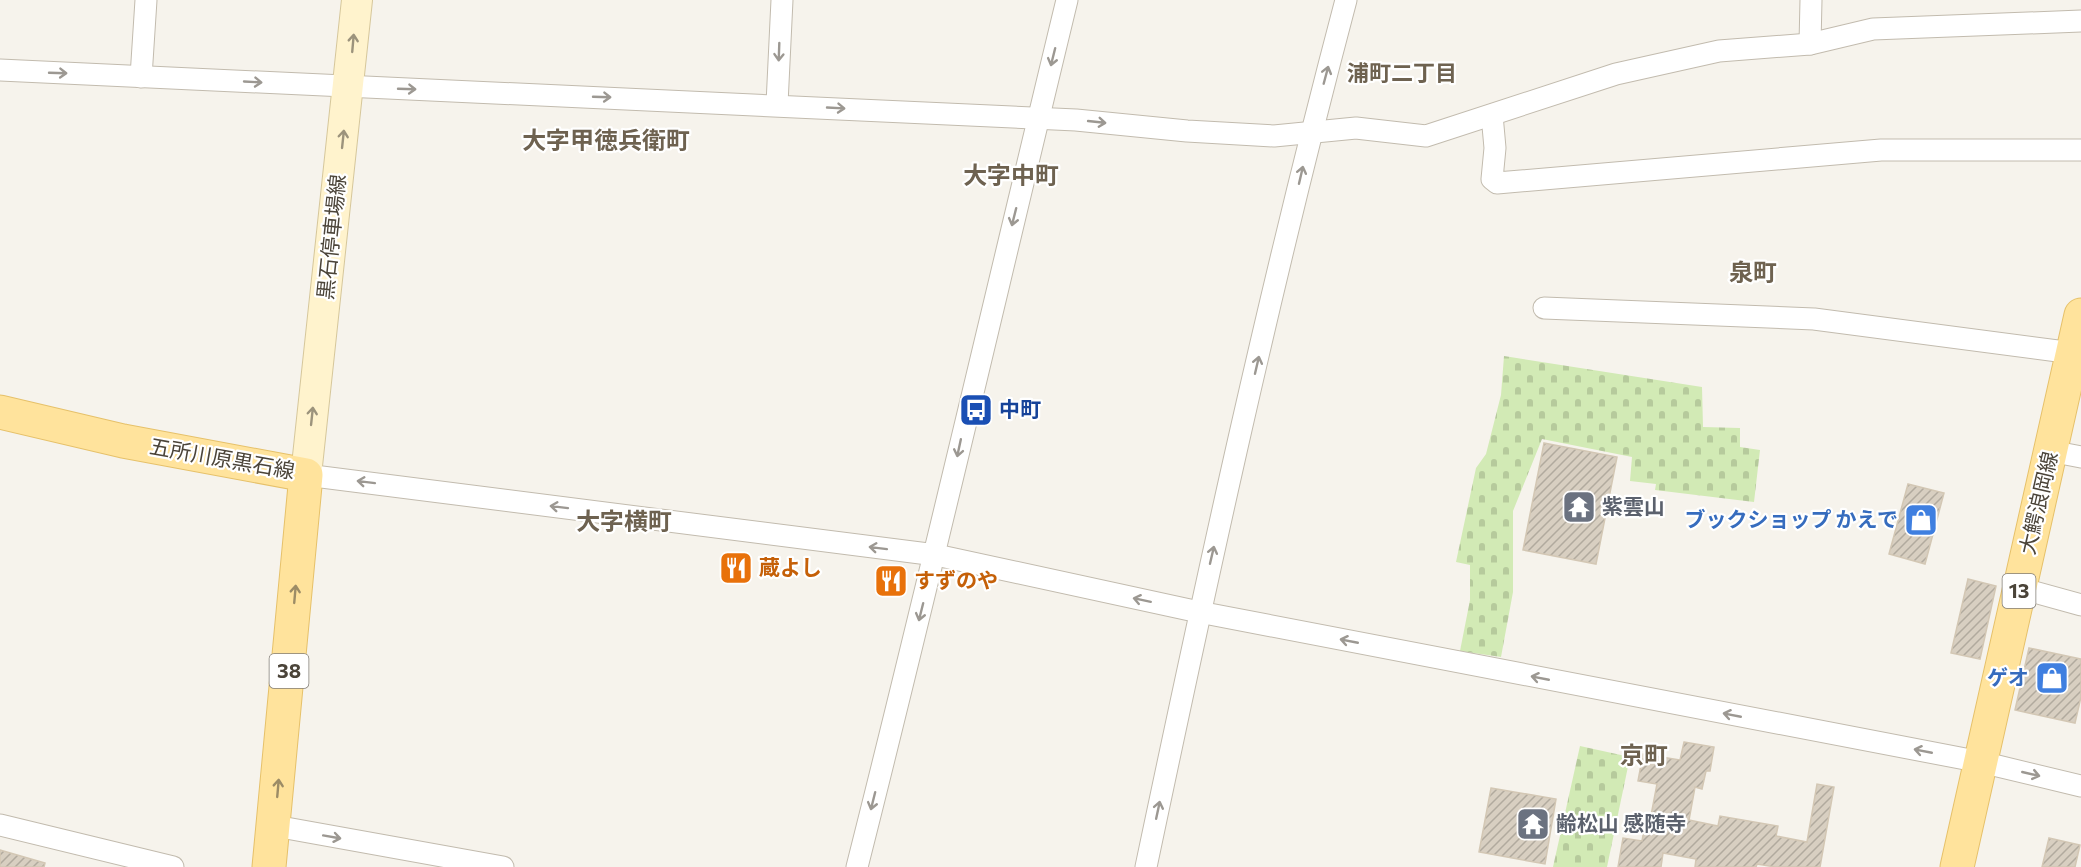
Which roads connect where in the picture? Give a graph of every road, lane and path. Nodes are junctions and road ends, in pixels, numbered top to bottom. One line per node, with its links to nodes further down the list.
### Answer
1 (146, 0): 10 (street)
2 (357, 0): 11 (main road, 黒石停車場線, one-way to 2)
3 (782, 0): 12 (street, one-way to 12)
4 (1067, 0): 14 (street, one-way to 14)
5 (1346, 0): 15 (street, one-way to 5)
6 (1811, 0): 8 (street)
7 (2081, 21): 8 (street)
8 (1810, 44): 13 (street)
9 (0, 70): 10 (street, one-way to 10)
10 (141, 77): 11 (street, one-way to 11)
11 (348, 87): 12 (street, one-way to 12); 22 (main road, 黒石停車場線, one-way to 11)
12 (777, 104): 14 (street, one-way to 14)
13 (1492, 115): 15 (street); 16 (street)
14 (1038, 120): 15 (street, one-way to 15); 23 (street, one-way to 23)
15 (1311, 132): 26 (street, one-way to 15)
16 (2081, 150)
17 (1544, 308): 19 (street)
18 (2081, 315): 19 (main road, 大鰐浪岡線 / 13)
19 (2073, 352): 21 (main road, 大鰐浪岡線 / 13)
20 (0, 412): 22 (main road, 五所川原黒石線)
21 (2066, 454): 24 (main road, 大鰐浪岡線 / 13)
22 (306, 475): 23 (street, one-way to 22); 30 (main road, 五所川原黒石線 / 38, one-way to 22)
23 (936, 555): 26 (street, one-way to 23); 34 (street, one-way to 34)
24 (2020, 588): 25 (street); 27 (main road, 大鰐浪岡線 / 13)
25 (2081, 605)
26 (1199, 612): 27 (street, one-way to 26); 35 (street, one-way to 26)
27 (1981, 762): 28 (street, one-way to 28); 36 (main road, 大鰐浪岡線 / 13)
28 (2081, 786)
29 (0, 825): 31 (street)
30 (275, 826): 32 (main road, 五所川原黒石線 / 38); 33 (street, one-way to 33)
31 (173, 867)
32 (269, 867)
33 (503, 867)
34 (856, 867)
35 (1146, 867)
36 (1957, 867)

